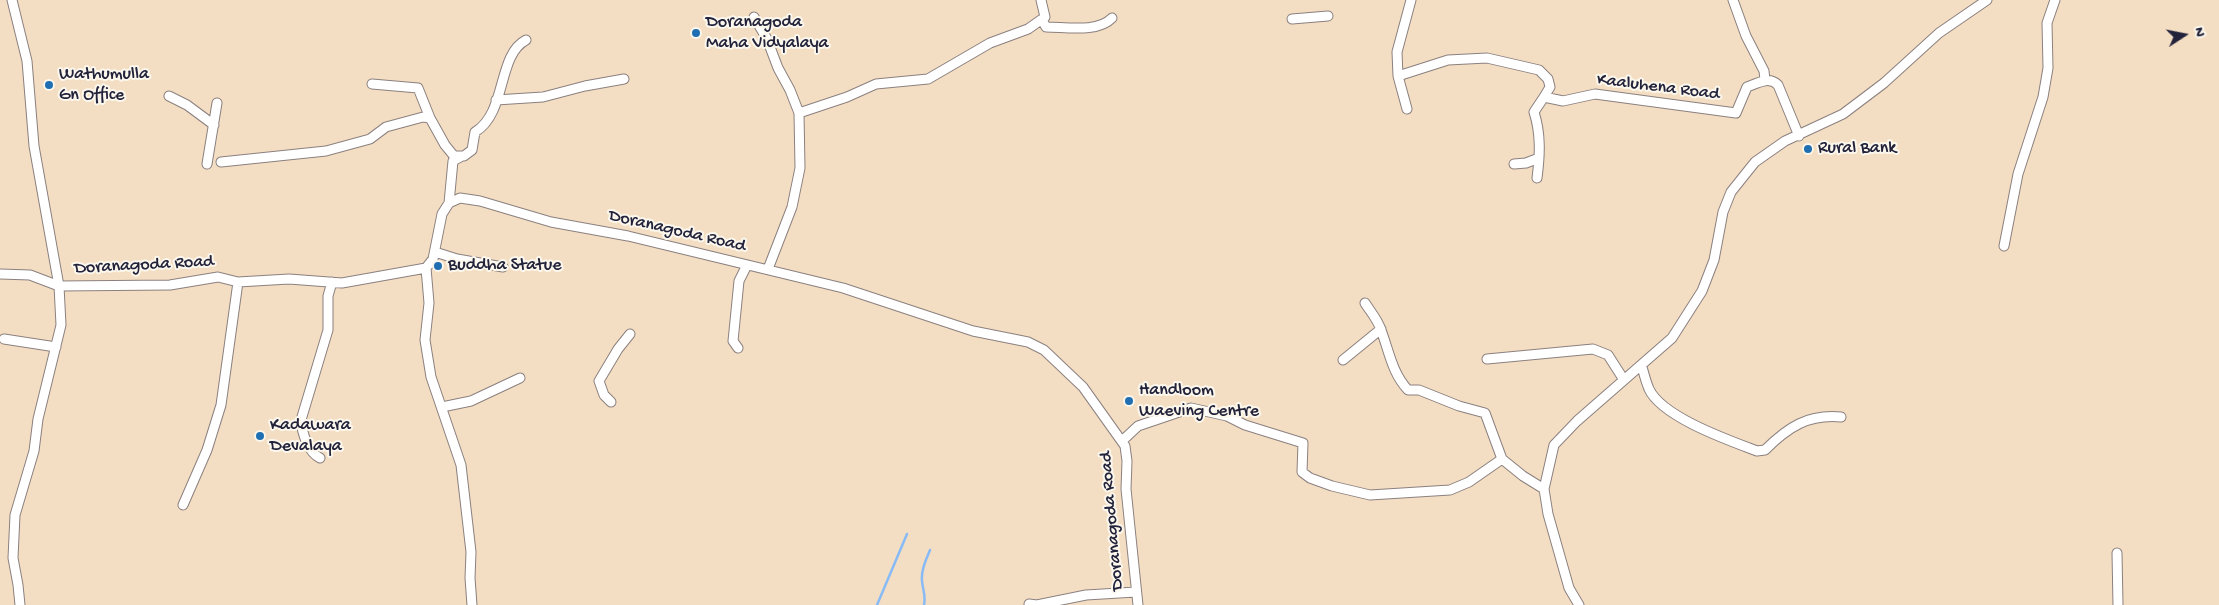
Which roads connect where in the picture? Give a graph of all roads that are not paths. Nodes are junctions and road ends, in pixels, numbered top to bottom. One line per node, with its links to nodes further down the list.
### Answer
1 (12, 0): 42 (street)
2 (1041, 0): 11 (street)
3 (1411, 0): 13 (street)
4 (1733, 0): 15 (street)
5 (1987, 0): 25 (street)
6 (2055, 0): 33 (street)
7 (1328, 16): 10 (street)
8 (754, 18): 22 (street)
9 (1112, 18): 11 (street)
10 (1292, 19)
11 (1042, 20): 22 (street)
12 (526, 40): 19 (street)
13 (1398, 76): 18 (street); 21 (street)
14 (624, 79): 19 (street)
15 (1765, 80): 18 (street, Kaaluhena Road); 25 (street)
16 (372, 84): 23 (street)
17 (169, 96): 24 (street)
18 (1544, 97): 27 (street)
19 (496, 100): 26 (street)
20 (217, 104): 24 (street)
21 (1407, 109)
22 (799, 113): 38 (street)
23 (430, 118): 26 (street); 28 (street)
24 (214, 125): 29 (street)
25 (1799, 136): 51 (street)
26 (464, 156): 32 (street)
27 (1539, 158): 30 (street); 31 (street)
28 (221, 162)
29 (207, 164)
30 (1514, 164)
31 (1537, 178)
32 (448, 203): 34 (street); 35 (street, Doranagoda Road)
33 (2004, 246)
34 (435, 252): 36 (street); 37 (street)
35 (747, 265): 38 (street, Doranagoda Road); 48 (street)
36 (503, 267)
37 (426, 268): 41 (street, Doranagoda Road); 55 (street)
38 (768, 269): 57 (street, Doranagoda Road)
39 (0, 274): 42 (street)
40 (238, 282): 41 (street, Doranagoda Road); 42 (street, Doranagoda Road); 61 (street)
41 (332, 282): 58 (street)
42 (59, 286): 47 (street)
43 (1365, 303): 44 (street)
44 (1381, 328): 50 (street); 59 (street)
45 (630, 334): 54 (street)
46 (4, 339): 47 (street)
47 (56, 347): 65 (street)
48 (738, 348)
49 (1486, 359): 53 (street)
50 (1343, 360)
51 (1642, 366): 53 (street); 56 (street)
52 (520, 378): 55 (street)
53 (1624, 380): 60 (street)
54 (612, 402)
55 (442, 407): 66 (street)
56 (1841, 417)
57 (1122, 441): 59 (street); 63 (street, Doranagoda Road)
58 (320, 458)
59 (1502, 458): 60 (street)
60 (1544, 488): 68 (street)
61 (183, 505)
62 (2117, 553): 69 (street)
63 (1136, 592): 64 (street); 67 (street, Doranagoda Road)
64 (1029, 604)
65 (20, 605)
66 (472, 605)
67 (1138, 605)
68 (1579, 605)
69 (2118, 605)

